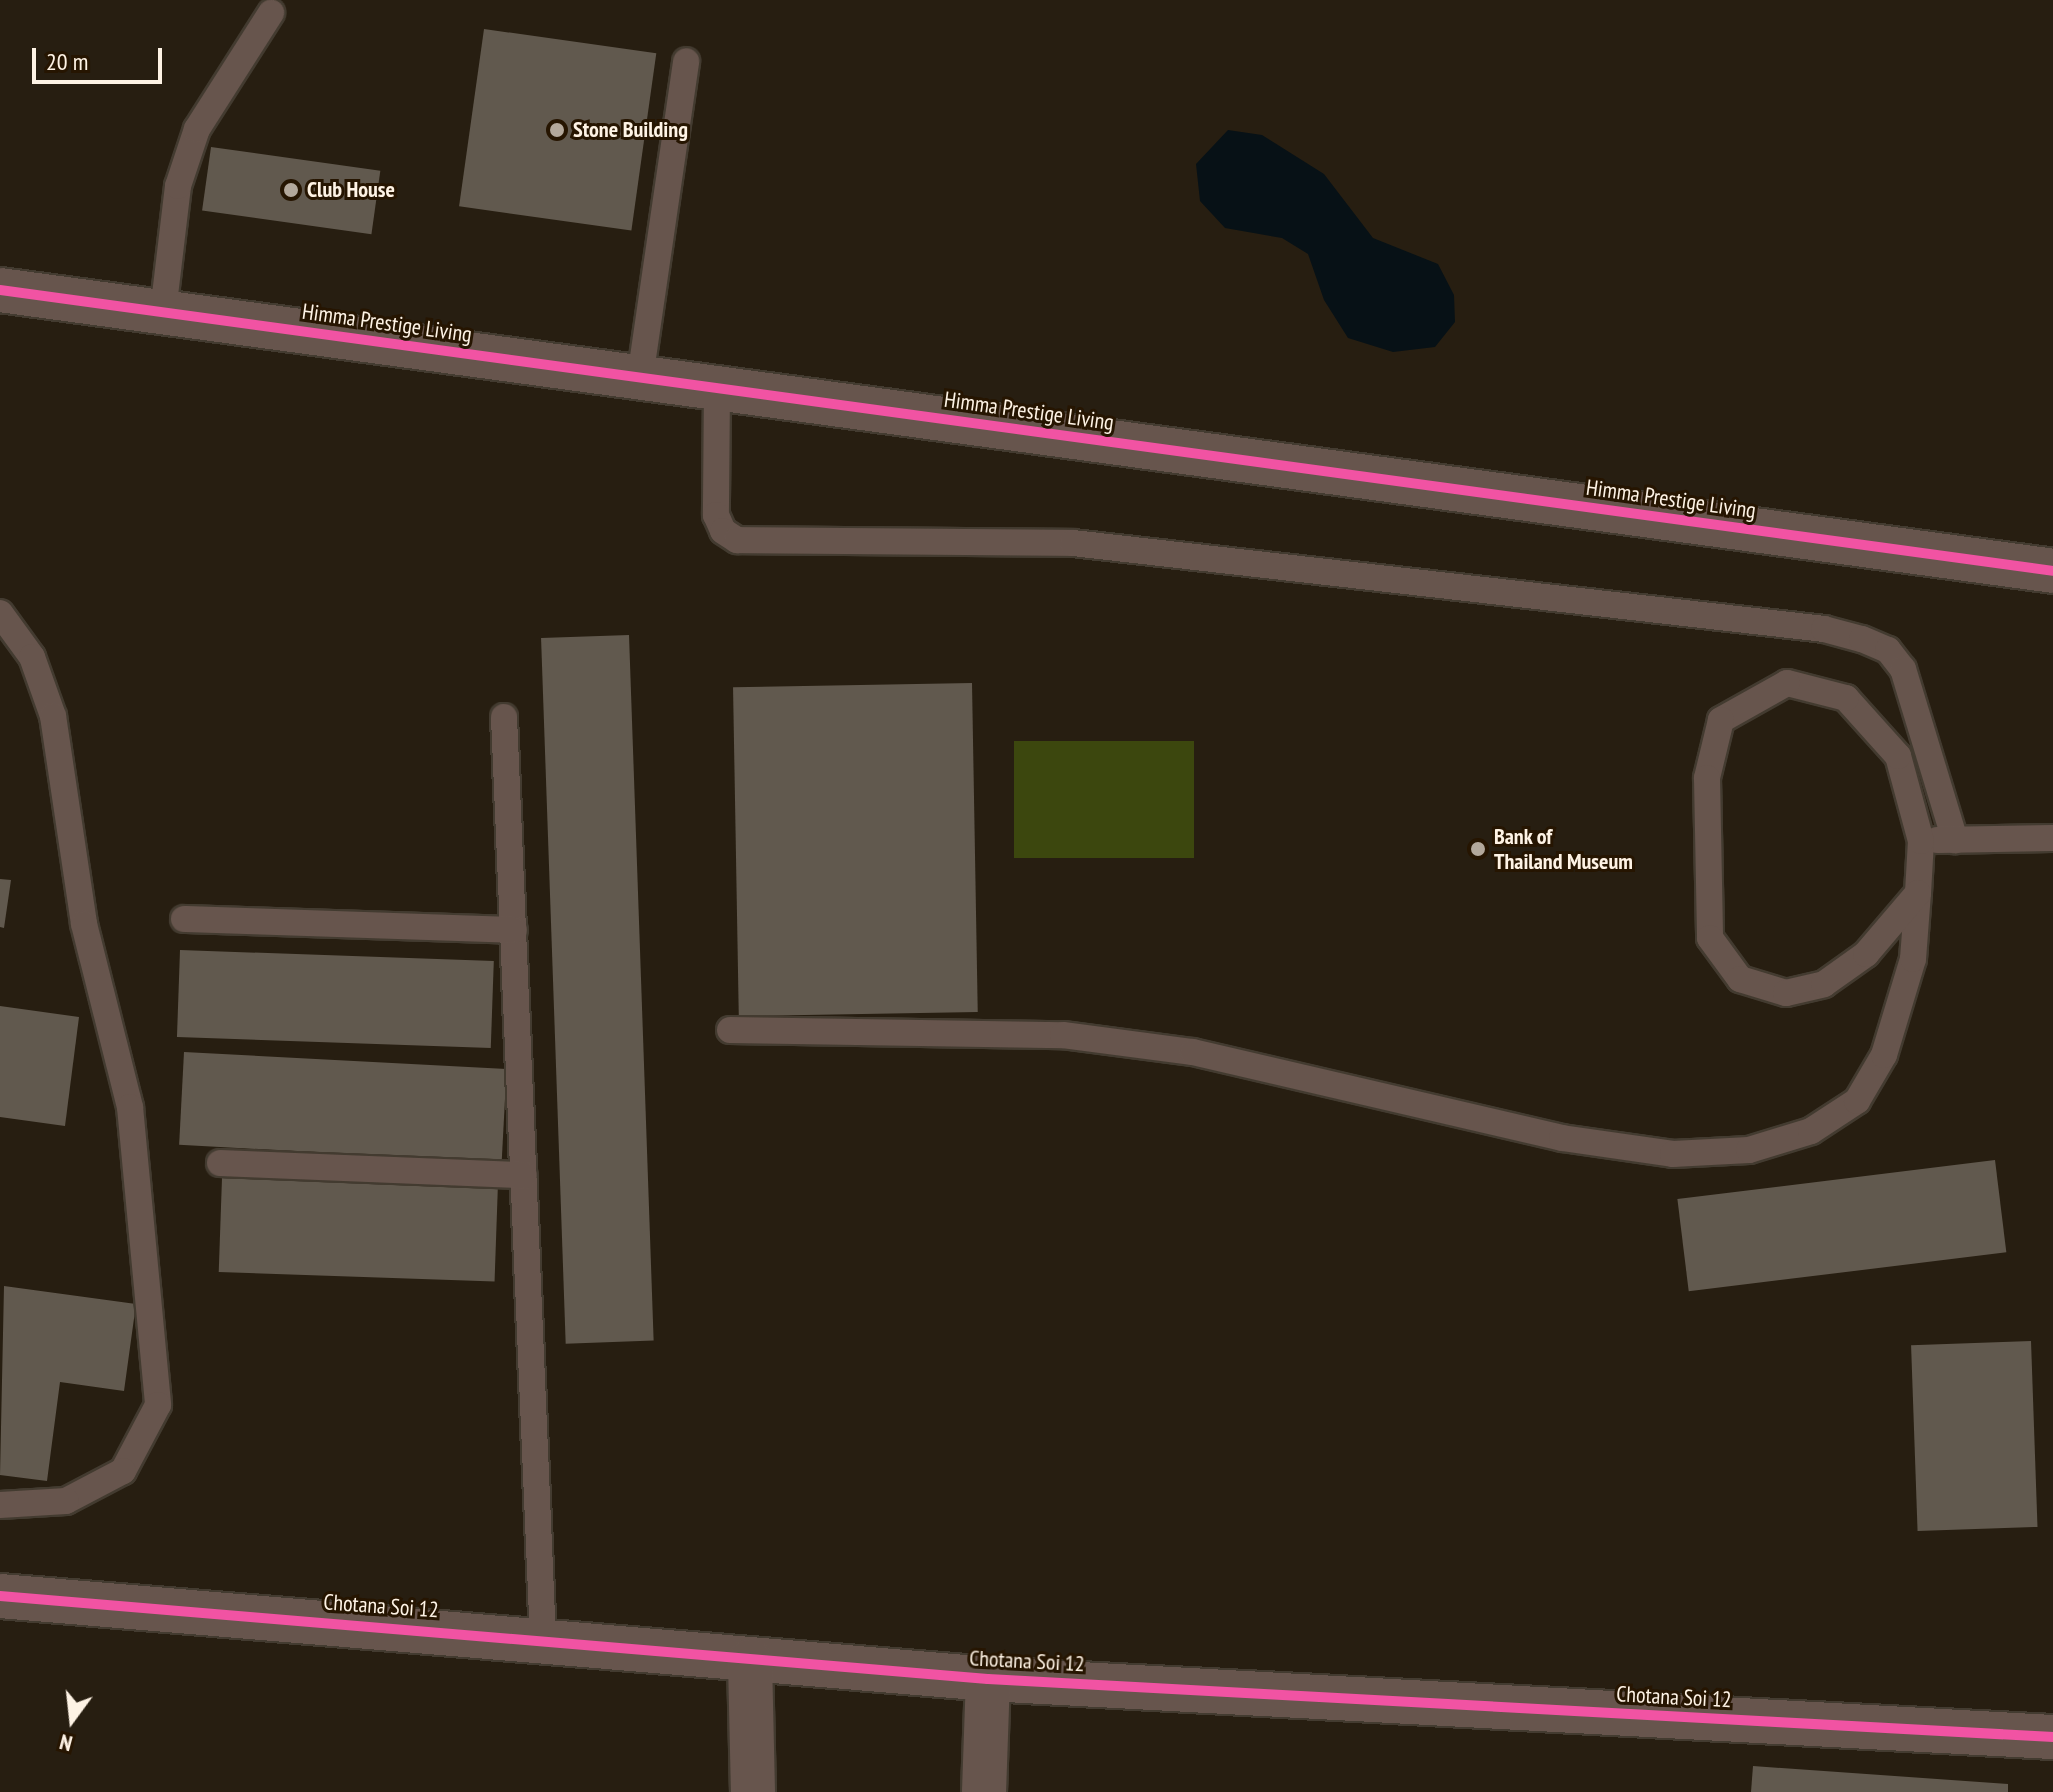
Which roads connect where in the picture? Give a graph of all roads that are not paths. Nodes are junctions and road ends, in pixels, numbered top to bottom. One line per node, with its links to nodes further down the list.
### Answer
1 (271, 13): 4 (lane)
2 (686, 61): 5 (lane)
3 (0, 290): 4 (street, Himma Prestige Living)
4 (163, 312): 5 (street, Himma Prestige Living)
5 (640, 378): 6 (street, Himma Prestige Living)
6 (717, 388): 7 (street, Himma Prestige Living); 11 (lane)
7 (2053, 571)
8 (0, 613): 19 (lane)
9 (504, 717): 15 (lane)
10 (2053, 838): 11 (lane)
11 (1955, 840): 12 (lane)
12 (1921, 841): 13 (lane); 13 (lane)
13 (1918, 893): 16 (lane)
14 (184, 919): 15 (lane)
15 (514, 930): 18 (lane)
16 (730, 1030)
17 (220, 1163): 18 (lane)
18 (524, 1175): 21 (lane)
19 (0, 1505)
20 (0, 1596): 21 (street, Chotana Soi 12)
21 (543, 1638): 22 (street, Chotana Soi 12)
22 (750, 1661): 23 (street, Chotana Soi 12); 25 (street)
23 (988, 1679): 24 (street, Chotana Soi 12); 26 (street)
24 (2053, 1737)
25 (753, 1792)
26 (984, 1792)

